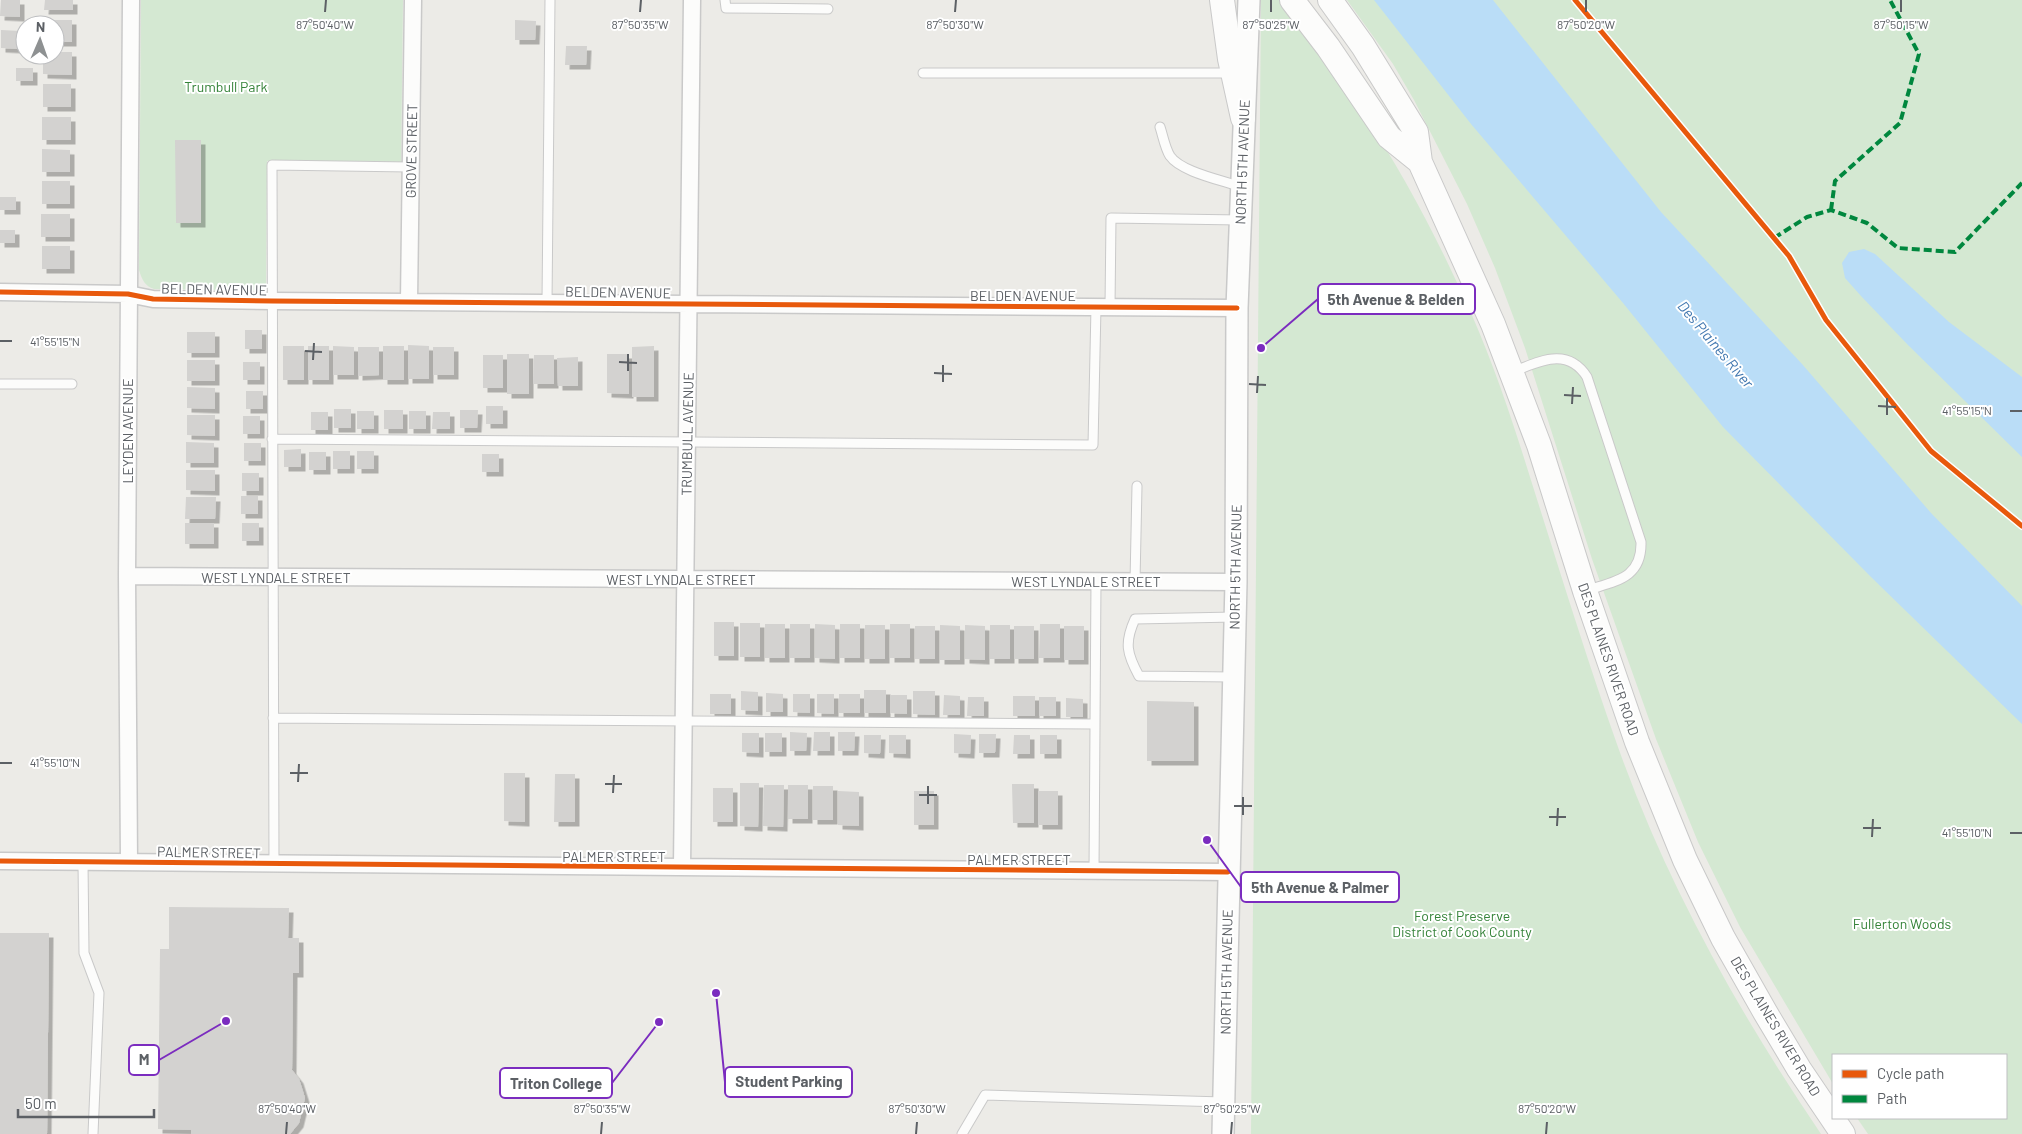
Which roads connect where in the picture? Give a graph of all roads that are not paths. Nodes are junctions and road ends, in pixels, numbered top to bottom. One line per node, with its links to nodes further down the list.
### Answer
1 (131, 0): 20 (street, LEYDEN AVENUE)
2 (413, 0): 16 (street, GROVE STREET)
3 (550, 0): 23 (lane)
4 (692, 0): 24 (street, TRUMBULL AVENUE)
5 (726, 0): 10 (lane)
6 (1222, 0): 12 (main road)
7 (1249, 0): 12 (street)
8 (1292, 0): 15 (main road, DES PLAINES RIVER ROAD)
9 (1330, 0): 15 (main road, DES PLAINES RIVER ROAD)
10 (828, 9)
11 (923, 73): 12 (lane)
12 (1240, 74): 13 (main road)
13 (1243, 118): 17 (street, NORTH 5TH AVENUE)
14 (1160, 126): 17 (lane)
15 (1420, 162): 27 (main road, DES PLAINES RIVER ROAD)
16 (410, 167): 21 (lane); 22 (street, GROVE STREET)
17 (1241, 187): 18 (street, NORTH 5TH AVENUE)
18 (1240, 220): 25 (lane); 26 (street, NORTH 5TH AVENUE)
19 (0, 292): 20 (street, BELDEN AVENUE)
20 (128, 294): 21 (street, BELDEN AVENUE); 33 (street, LEYDEN AVENUE)
21 (272, 301): 22 (street, BELDEN AVENUE); 30 (lane)
22 (409, 301): 23 (street, BELDEN AVENUE)
23 (547, 302): 24 (street, BELDEN AVENUE)
24 (688, 304): 25 (street, BELDEN AVENUE); 31 (street, TRUMBULL AVENUE)
25 (1103, 307): 26 (street, BELDEN AVENUE); 31 (lane)
26 (1237, 308): 38 (street, NORTH 5TH AVENUE)
27 (1511, 372): 39 (main road, DES PLAINES RIVER ROAD); 39 (lane)
28 (0, 384): 29 (lane)
29 (72, 384)
30 (272, 439): 31 (lane); 34 (lane)
31 (687, 441): 35 (street, TRUMBULL AVENUE)
32 (1137, 486): 37 (lane)
33 (126, 576): 34 (street, WEST LYNDALE STREET); 47 (street, LEYDEN AVENUE)
34 (273, 577): 35 (street, WEST LYNDALE STREET); 42 (lane)
35 (685, 579): 36 (street, WEST LYNDALE STREET); 43 (street, TRUMBULL AVENUE)
36 (1096, 581): 37 (street, WEST LYNDALE STREET); 44 (lane)
37 (1135, 582): 38 (street, WEST LYNDALE STREET)
38 (1236, 582): 40 (street, NORTH 5TH AVENUE)
39 (1585, 591): 53 (main road, DES PLAINES RIVER ROAD)
40 (1235, 617): 41 (street, NORTH 5TH AVENUE); 41 (lane)
41 (1233, 677): 51 (street, NORTH 5TH AVENUE)
42 (273, 718): 43 (lane); 48 (lane)
43 (683, 721): 44 (lane); 49 (street, TRUMBULL AVENUE)
44 (1094, 724): 50 (lane)
45 (0, 861): 46 (street, PALMER STREET)
46 (83, 862): 47 (street, PALMER STREET); 55 (lane)
47 (129, 862): 48 (street, PALMER STREET)
48 (274, 864): 49 (street, PALMER STREET)
49 (682, 867): 50 (street, PALMER STREET)
50 (1094, 871): 51 (street, PALMER STREET)
51 (1228, 872): 52 (street, NORTH 5TH AVENUE)
52 (1223, 1102): 56 (lane); 57 (street, NORTH 5TH AVENUE)
53 (1832, 1118)
54 (1833, 1119): 58 (main road, DES PLAINES RIVER ROAD)
55 (93, 1134)
56 (962, 1134)
57 (1223, 1134)
58 (1843, 1134)

